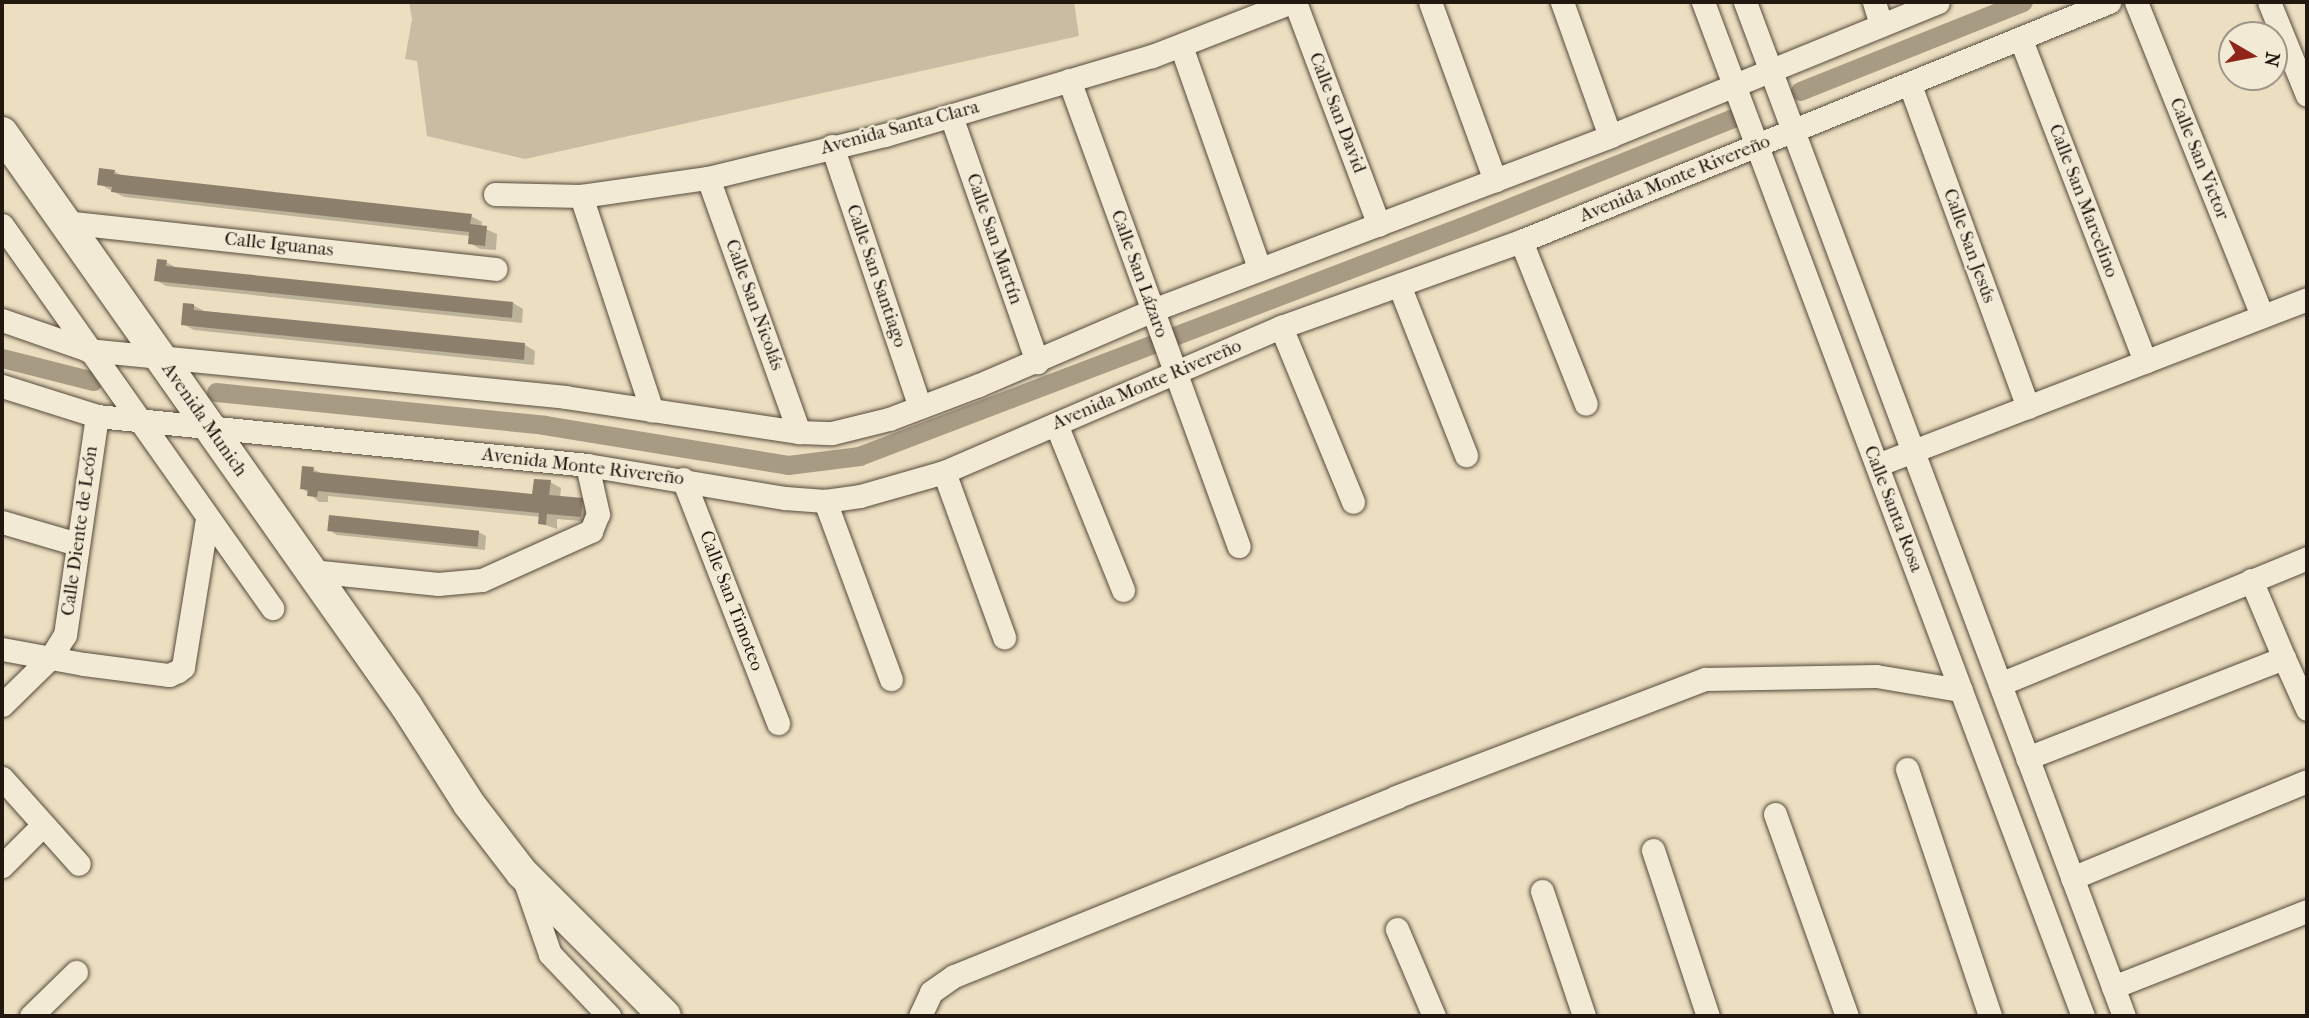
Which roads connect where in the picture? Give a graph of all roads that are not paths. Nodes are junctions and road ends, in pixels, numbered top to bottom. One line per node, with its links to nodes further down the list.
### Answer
1 (1293, 2): 13 (street, Avenida Santa Clara); 31 (street, Calle San David)
2 (1430, 2): 26 (street)
3 (1562, 2): 22 (street)
4 (1703, 2): 16 (street, Calle Santa Rosa)
5 (1745, 2): 14 (street, Calle Santa Rosa)
6 (1874, 2): 11 (street)
7 (1938, 2): 11 (street)
8 (2109, 2): 12 (street, Avenida Monte Rivereño)
9 (2136, 2): 38 (street, Calle San Victor)
10 (2269, 2): 18 (street)
11 (1881, 24): 14 (street)
12 (2021, 40): 17 (street, Avenida Monte Rivereño); 44 (street, Calle San Marcelino)
13 (1181, 46): 15 (street, Avenida Santa Clara); 33 (street)
14 (1770, 68): 16 (street); 20 (street, Calle Santa Rosa)
15 (1069, 80): 19 (street, Avenida Santa Clara); 37 (street, Calle San Lázaro)
16 (1735, 85): 22 (street); 24 (street, Calle Santa Rosa)
17 (1910, 85): 20 (street, Avenida Monte Rivereño); 49 (street, Calle San Jesús)
18 (2307, 95)
19 (951, 116): 23 (street, Avenida Santa Clara); 43 (street, Calle San Martín)
20 (1793, 131): 24 (street, Avenida Monte Rivereño); 56 (street, Calle Santa Rosa)
21 (2, 133): 29 (main road, Avenida Munich)
22 (1611, 136): 26 (street)
23 (832, 146): 25 (street, Avenida Santa Clara); 48 (street, Calle San Santiago)
24 (1757, 146): 32 (street, Avenida Monte Rivereño); 59 (street, Calle Santa Rosa)
25 (708, 178): 28 (street, Avenida Santa Clara); 55 (street, Calle San Nicolás)
26 (1495, 181): 31 (street)
27 (495, 194): 28 (street, Avenida Santa Clara)
28 (581, 196): 50 (street)
29 (64, 222): 34 (street, Calle Iguanas); 42 (main road, Avenida Munich)
30 (2, 225): 41 (street)
31 (1379, 225): 33 (street)
32 (1521, 241): 35 (street, Avenida Monte Rivereño); 47 (street)
33 (1259, 268): 37 (street)
34 (495, 269)
35 (1399, 285): 40 (street, Avenida Monte Rivereño); 57 (street)
36 (2307, 299): 38 (street)
37 (1153, 311): 43 (street); 45 (street, Calle San Lázaro)
38 (2262, 316): 44 (street)
39 (2, 320): 41 (street)
40 (1281, 327): 45 (street, Avenida Monte Rivereño); 63 (street)
41 (88, 350): 42 (street); 52 (street)
42 (159, 356): 50 (street); 54 (main road, Avenida Munich)
43 (1037, 362): 48 (street)
44 (2146, 362): 49 (street)
45 (1175, 370): 53 (street, Avenida Monte Rivereño); 67 (street, Calle San Lázaro)
46 (2, 386): 51 (street, Avenida Monte Rivereño)
47 (1586, 404)
48 (920, 407): 55 (street)
49 (2028, 407): 56 (street)
50 (652, 411): 55 (street)
51 (97, 416): 52 (street, Avenida Monte Rivereño); 66 (street, Calle Diente de León)
52 (138, 421): 54 (street, Avenida Monte Rivereño); 64 (street)
53 (1056, 424): 60 (street, Avenida Monte Rivereño); 71 (street)
54 (208, 426): 58 (street, Avenida Monte Rivereño); 69 (main road, Avenida Munich)
55 (799, 432)
56 (1913, 452): 59 (street); 78 (street, Calle Santa Rosa)
57 (1466, 455)
58 (587, 466): 61 (street, Avenida Monte Rivereño); 69 (street)
59 (1877, 466): 79 (street, Calle Santa Rosa)
60 (944, 472): 62 (street, Avenida Monte Rivereño); 73 (street)
61 (683, 479): 62 (street, Avenida Monte Rivereño); 82 (street, Calle San Timoteo)
62 (825, 501): 77 (street)
63 (1353, 502)
64 (207, 519): 72 (street); 75 (street)
65 (2, 522): 66 (street)
66 (77, 544): 75 (street, Calle Diente de León)
67 (1239, 546)
68 (2307, 558): 70 (street)
69 (311, 571): 92 (main road, Avenida Munich)
70 (2252, 580): 76 (street); 78 (street)
71 (1123, 590)
72 (272, 608)
73 (1004, 637)
74 (2, 649): 75 (street)
75 (51, 657): 80 (street, Calle Diente de León)
76 (2284, 658): 81 (street); 83 (street)
77 (891, 679)
78 (2000, 684): 83 (street, Calle Santa Rosa)
79 (1961, 690): 102 (street); 108 (street, Calle Santa Rosa)
80 (2, 705)
81 (2307, 709)
82 (778, 723)
83 (2027, 758): 93 (street, Calle Santa Rosa)
84 (1908, 769): 107 (street)
85 (2, 778): 88 (street)
86 (2307, 781): 93 (street)
87 (1775, 814): 106 (street)
88 (43, 825): 90 (street); 91 (street)
89 (1653, 850): 105 (street)
90 (79, 864)
91 (2, 866)
92 (522, 873): 100 (street); 101 (main road, Avenida Munich)
93 (2072, 878): 98 (street, Calle Santa Rosa)
94 (1542, 891): 104 (street)
95 (2307, 911): 98 (street)
96 (1397, 929): 103 (street)
97 (76, 972): 99 (street)
98 (2113, 988): 109 (street, Calle Santa Rosa)
99 (31, 1016)
100 (609, 1016)
101 (665, 1016)
102 (920, 1016)
103 (1434, 1016)
104 (1584, 1016)
105 (1708, 1016)
106 (1847, 1016)
107 (1990, 1016)
108 (2083, 1016)
109 (2124, 1016)

